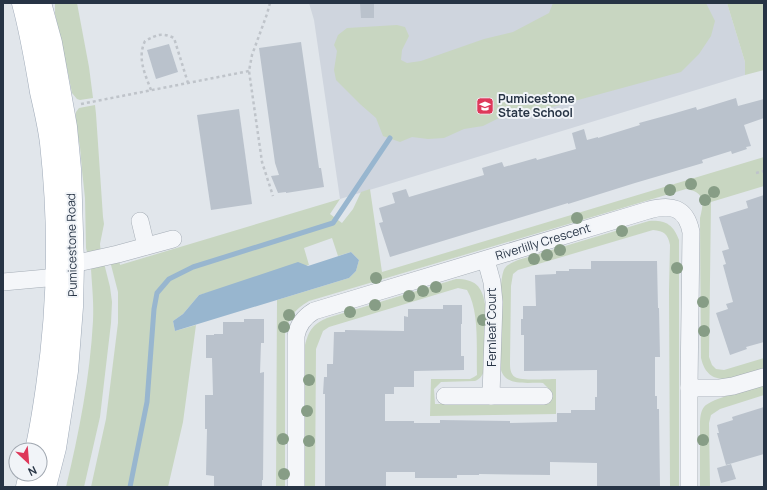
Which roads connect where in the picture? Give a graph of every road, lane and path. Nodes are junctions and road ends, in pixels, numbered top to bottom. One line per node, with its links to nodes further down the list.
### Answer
1 (23, 3): 15 (main road, Pumicestone Road)
2 (40, 3): 7 (main road, Pumicestone Road)
3 (270, 3): 4 (path)
4 (249, 71): 5 (path); 10 (path)
5 (188, 83): 6 (path); 6 (path)
6 (151, 90): 7 (path)
7 (63, 108): 15 (main road, Pumicestone Road)
8 (764, 171): 9 (path)
9 (756, 174)
10 (273, 196)
11 (140, 221): 13 (street)
12 (173, 239): 13 (street)
13 (146, 246): 15 (street)
14 (486, 260): 18 (street, Riverlilly Crescent); 20 (street, Fernleaf Court); 24 (street, Riverlilly Crescent)
15 (68, 272): 16 (street); 22 (main road, Pumicestone Road); 23 (main road, Pumicestone Road)
16 (3, 282)
17 (764, 377): 18 (street)
18 (689, 388): 25 (street, Riverlilly Crescent)
19 (445, 396): 20 (street)
20 (491, 396): 21 (street)
21 (544, 396)
22 (38, 442)
23 (45, 487)
24 (296, 487)
25 (689, 487)

